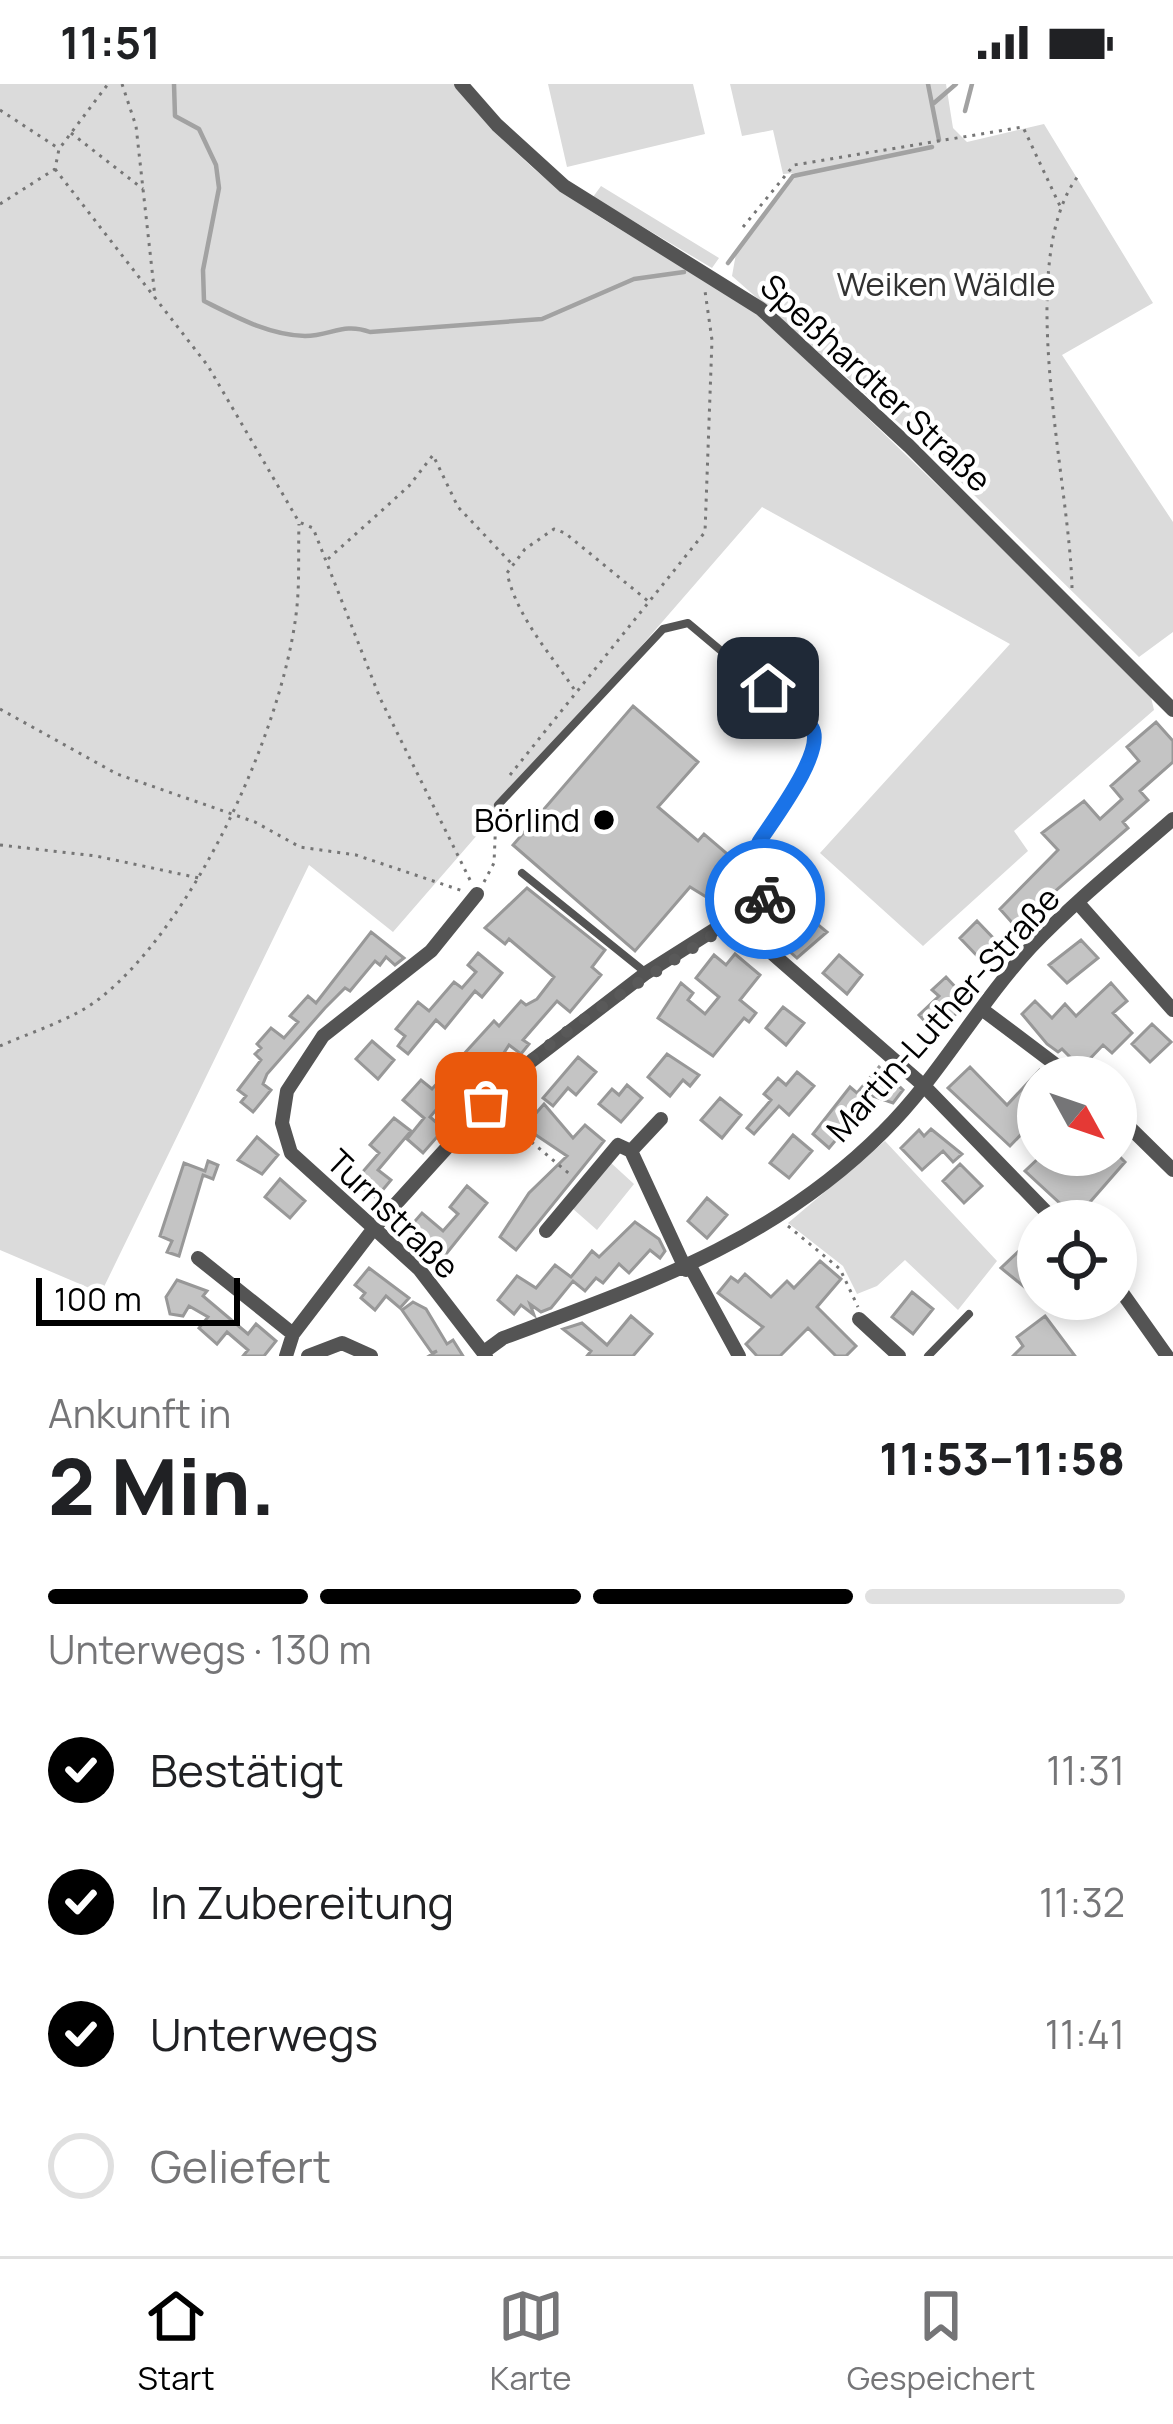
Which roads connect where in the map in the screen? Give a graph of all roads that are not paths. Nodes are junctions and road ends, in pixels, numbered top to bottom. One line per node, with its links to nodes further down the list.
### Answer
1 (461, 84): 2 (street, Speßhardter Straße)
2 (1173, 710)
3 (498, 806): 5 (lane)
4 (1173, 819): 8 (street, Martin-Luther-Straße)
5 (772, 853): 9 (street)
6 (522, 873): 10 (lane)
7 (477, 894): 20 (street, Turnstraße)
8 (1078, 902): 11 (street, Martin-Luther-Straße); 12 (street)
9 (735, 921): 10 (street); 14 (street)
10 (646, 973): 20 (street)
11 (983, 1010): 13 (street); 14 (street, Martin-Luther-Straße)
12 (1173, 1010)
13 (1044, 1056)
14 (923, 1084): 19 (street); 23 (street, Martin-Luther-Straße)
15 (661, 1119): 17 (street)
16 (1137, 1135): 18 (street)
17 (631, 1151): 21 (street); 23 (street)
18 (1173, 1170)
19 (1035, 1200)
20 (374, 1228): 27 (street); 28 (street, Turnstraße)
21 (546, 1231)
22 (198, 1258): 27 (street)
23 (689, 1269): 28 (street, Martin-Luther-Straße); 32 (street)
24 (969, 1314): 34 (lane)
25 (1137, 1314): 35 (street)
26 (859, 1319): 33 (street)
27 (293, 1334): 29 (street)
28 (485, 1354)
29 (286, 1356)
30 (308, 1356): 31 (street)
31 (371, 1356)
32 (739, 1356)
33 (899, 1356)
34 (928, 1356)
35 (1167, 1356)

